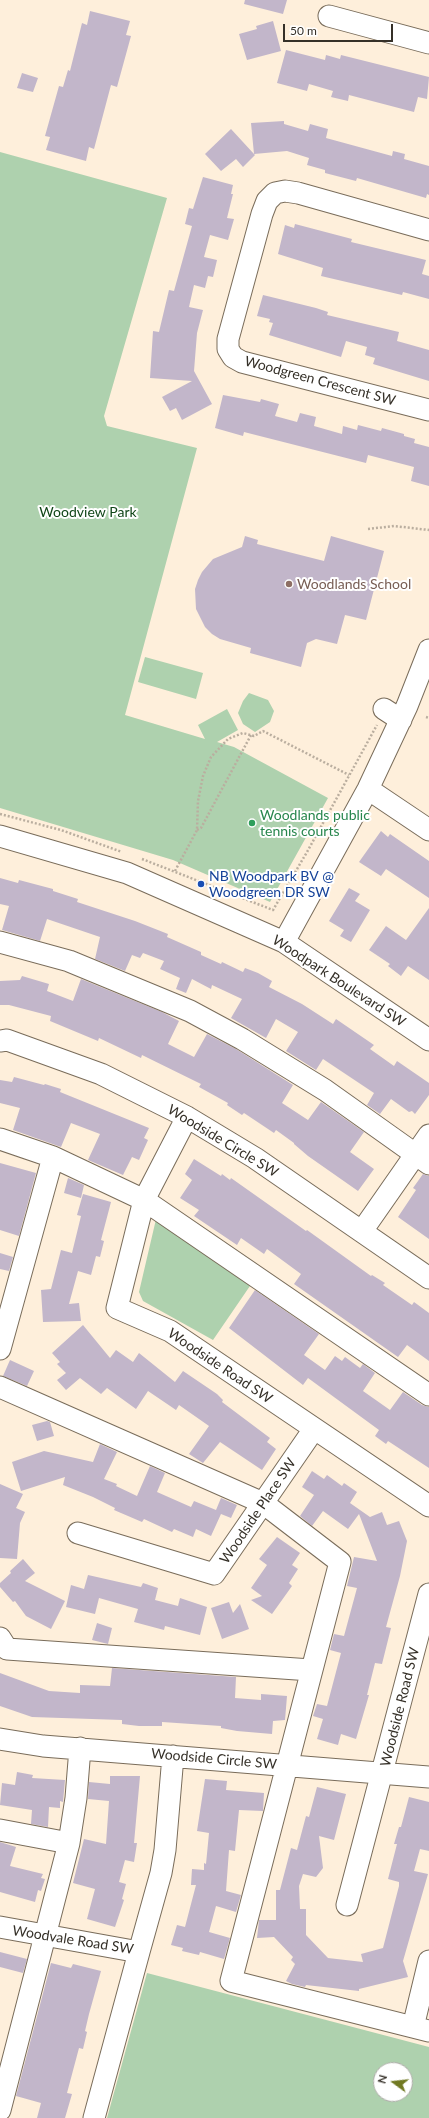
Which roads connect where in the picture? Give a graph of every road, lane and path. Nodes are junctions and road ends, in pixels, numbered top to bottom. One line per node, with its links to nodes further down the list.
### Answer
1 (329, 16): 2 (street)
2 (429, 43)
3 (429, 230): 4 (street, Woodgreen Crescent SW)
4 (429, 410)
5 (368, 529): 6 (path)
6 (429, 530)
7 (429, 650): 8 (street)
8 (388, 716): 12 (path); 13 (street)
9 (426, 717): 10 (path)
10 (429, 718)
11 (250, 735): 12 (path); 15 (path); 15 (path)
12 (350, 775): 20 (path)
13 (368, 789): 16 (street); 22 (street)
14 (0, 814): 18 (path)
15 (197, 830): 20 (path)
16 (429, 830)
17 (0, 836): 22 (street, Woodpark Boulevard SW)
18 (129, 854)
19 (136, 856): 20 (path)
20 (175, 871)
21 (0, 942): 29 (street)
22 (284, 942): 23 (street, Woodpark Boulevard SW)
23 (429, 1040)
24 (0, 1041): 25 (street, Woodside Circle SW)
25 (187, 1117): 30 (street, Woodside Road SW); 31 (street, Woodside Circle SW)
26 (429, 1135): 29 (street)
27 (0, 1139): 28 (street)
28 (53, 1157): 30 (street); 33 (street)
29 (422, 1159): 31 (street)
30 (144, 1200): 35 (street); 36 (street, Woodside Road SW)
31 (362, 1231): 32 (street, Woodside Circle SW)
32 (429, 1278)
33 (0, 1349)
34 (0, 1387): 37 (street)
35 (429, 1395)
36 (314, 1429): 37 (street, Woodside Place SW); 38 (street, Woodside Road SW)
37 (263, 1503): 39 (street, Woodside Place SW); 42 (street)
38 (429, 1506)
39 (78, 1533)
40 (429, 1594): 47 (street, Woodside Road SW)
41 (0, 1638): 42 (street)
42 (311, 1670): 46 (street)
43 (0, 1739): 44 (street, Woodside Circle SW)
44 (80, 1748): 45 (street, Woodside Circle SW); 50 (street)
45 (173, 1756): 46 (street, Woodside Circle SW); 54 (street, Woodvale Road SW)
46 (286, 1765): 47 (street, Woodside Circle SW); 56 (street)
47 (383, 1773): 48 (street, Woodside Circle SW); 51 (street, Woodside Road SW)
48 (429, 1777)
49 (0, 1830): 50 (street)
50 (69, 1843): 53 (street)
51 (347, 1906)
52 (0, 1927): 53 (street, Woodvale Road SW)
53 (46, 1936): 54 (street, Woodvale Road SW); 57 (street)
54 (139, 1952): 58 (street)
55 (429, 1961): 56 (street)
56 (421, 2029)
57 (0, 2110)
58 (94, 2118)

